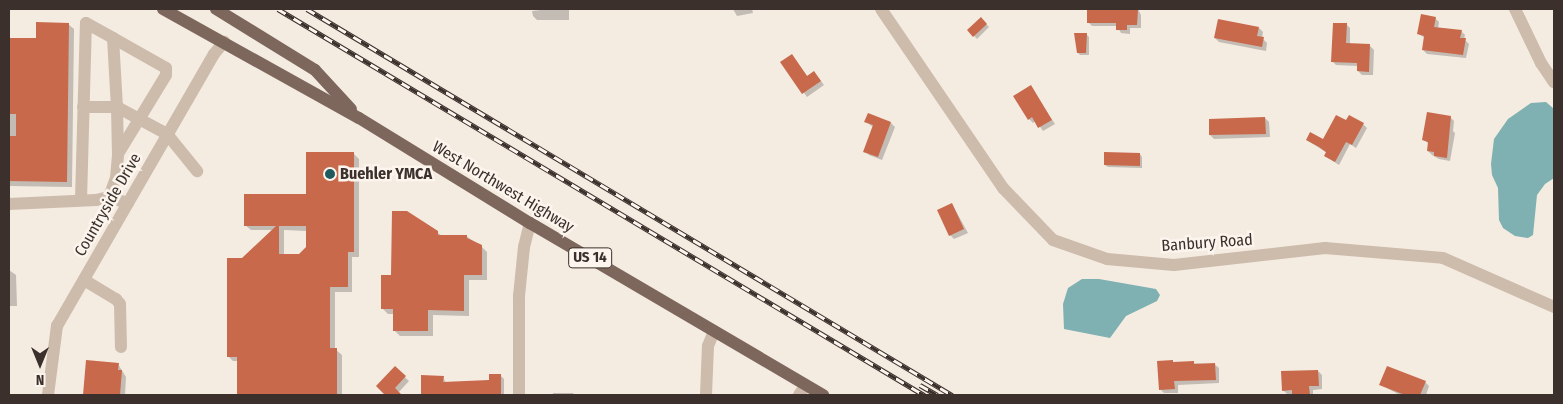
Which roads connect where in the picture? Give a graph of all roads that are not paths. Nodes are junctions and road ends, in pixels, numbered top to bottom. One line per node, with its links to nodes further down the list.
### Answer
1 (163, 9): 6 (main road, West Northwest Highway / US 14)
2 (216, 9): 10 (main road)
3 (880, 9): 21 (street, Banbury Road)
4 (1515, 9): 7 (street)
5 (113, 38): 8 (street); 9 (street); 11 (street)
6 (224, 42): 10 (main road, West Northwest Highway / US 14); 12 (street, Countryside Drive)
7 (1554, 82)
8 (84, 107): 9 (street); 16 (street)
9 (117, 107): 11 (street); 13 (street)
10 (359, 118): 19 (main road, West Northwest Highway / US 14)
11 (139, 119): 12 (street); 13 (street)
12 (167, 134): 14 (street); 17 (street, Countryside Drive)
13 (118, 154): 15 (street)
14 (196, 171)
15 (109, 197): 16 (street); 17 (street)
16 (81, 200): 18 (street)
17 (128, 203): 20 (street, Countryside Drive)
18 (9, 204)
19 (530, 224): 22 (main road, West Northwest Highway / US 14); 26 (street)
20 (84, 280): 23 (street); 25 (street, Countryside Drive)
21 (1554, 308)
22 (714, 331): 24 (main road, West Northwest Highway / US 14); 27 (street)
23 (121, 347)
24 (802, 390): 28 (main road, West Northwest Highway / US 14)
25 (48, 395)
26 (519, 395)
27 (706, 395)
28 (824, 395)

